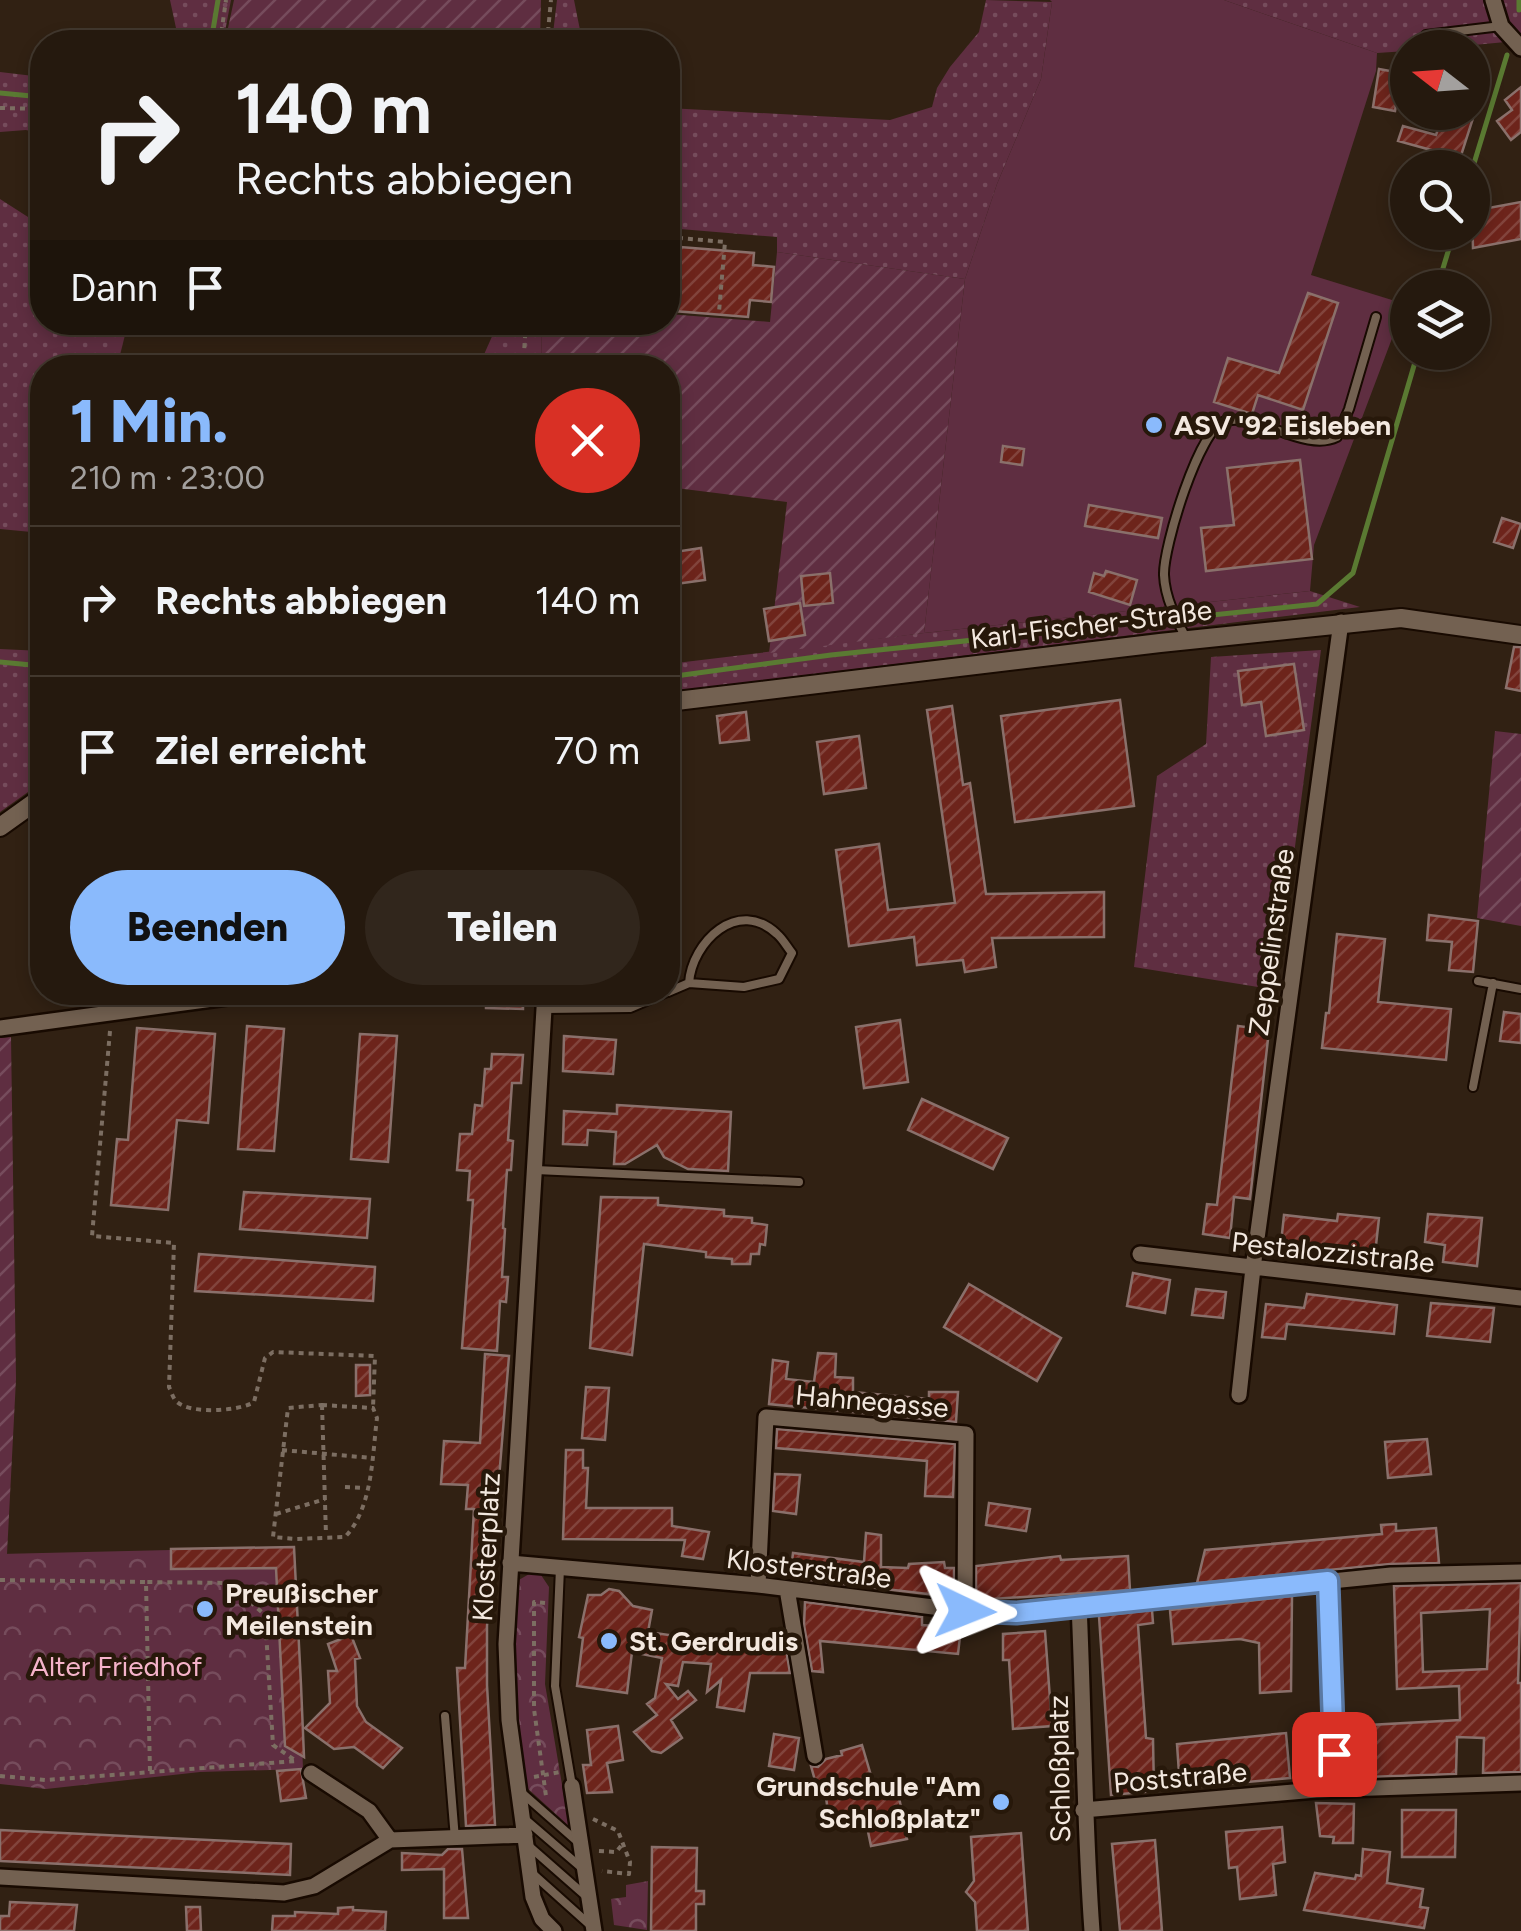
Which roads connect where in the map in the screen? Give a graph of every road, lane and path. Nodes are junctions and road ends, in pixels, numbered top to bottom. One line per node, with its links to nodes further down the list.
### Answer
1 (226, 0): 5 (path)
2 (551, 0): 6 (path)
3 (1493, 0): 4 (street)
4 (1502, 27): 7 (lane); 8 (street)
5 (222, 30)
6 (548, 30)
7 (1474, 30)
8 (1521, 47)
9 (0, 108): 10 (path)
10 (30, 109)
11 (680, 238): 12 (path)
12 (719, 312)
13 (1376, 317): 15 (lane)
14 (1341, 622): 15 (street, Karl-Fischer-Straße); 16 (street, Karl-Fischer-Straße); 35 (street, Zeppelinstraße)
15 (1184, 633): 17 (street, Karl-Fischer-Straße)
16 (1521, 635)
17 (680, 700)
18 (30, 806): 19 (street)
19 (0, 826)
20 (1478, 981): 22 (lane)
21 (688, 983): 21 (lane); 23 (lane)
22 (1494, 984): 24 (lane); 31 (lane)
23 (680, 986)
24 (1521, 989)
25 (165, 1005): 29 (street)
26 (545, 1005): 32 (street, Klosterplatz)
27 (594, 1005): 28 (lane)
28 (637, 1005)
29 (112, 1012): 30 (street); 39 (path)
30 (0, 1028)
31 (1474, 1086)
32 (535, 1177): 33 (lane); 48 (street, Klosterplatz)
33 (798, 1182)
34 (1140, 1254): 35 (street, Pestalozzistraße)
35 (1253, 1268): 36 (street, Pestalozzistraße); 37 (street, Zeppelinstraße)
36 (1521, 1298)
37 (1240, 1394)
38 (322, 1405): 39 (path); 40 (path); 41 (path)
39 (373, 1408): 42 (path)
40 (282, 1450): 41 (path); 46 (path)
41 (321, 1454): 42 (path); 45 (path)
42 (372, 1458): 44 (path)
43 (345, 1487): 44 (path)
44 (367, 1488): 47 (path)
45 (325, 1499): 46 (path); 47 (path)
46 (274, 1514): 47 (path)
47 (326, 1538)
48 (510, 1563): 49 (street, Klosterstraße); 67 (street, Klosterplatz)
49 (560, 1568): 54 (street, Klosterstraße); 56 (lane)
50 (1521, 1572): 52 (street, Klosterstraße)
51 (0, 1580): 53 (path)
52 (1328, 1581): 57 (street, Klosterstraße); 68 (lane)
53 (146, 1582): 61 (path); 61 (path)
54 (758, 1586): 55 (street, Klosterstraße); 58 (street, Hahnegasse)
55 (787, 1590): 58 (street, Klosterstraße); 60 (street)
56 (558, 1604): 63 (path); 65 (lane)
57 (1079, 1605): 58 (street, Klosterstraße); 69 (street, Schloßplatz)
58 (965, 1611)
59 (445, 1716): 73 (lane)
60 (815, 1756)
61 (150, 1772): 64 (path)
62 (311, 1773): 74 (street)
63 (543, 1775): 65 (path); 67 (path); 70 (path)
64 (0, 1776)
65 (571, 1778): 72 (street)
66 (1521, 1784): 68 (street, Poststraße)
67 (517, 1785): 70 (lane); 71 (street, Klosterplatz)
68 (1335, 1789): 69 (street, Poststraße)
69 (1083, 1810): 86 (street, Schloßplatz)
70 (548, 1816): 77 (lane)
71 (522, 1817): 75 (street, Klosterplatz); 79 (lane)
72 (578, 1818): 76 (path); 77 (street)
73 (456, 1839): 74 (street); 75 (street)
74 (390, 1840): 80 (street)
75 (526, 1840): 78 (street, Klosterplatz); 81 (lane)
76 (622, 1841): 77 (path); 79 (path)
77 (584, 1850): 79 (street)
78 (529, 1871): 82 (street, Klosterplatz); 83 (lane)
79 (587, 1872): 81 (street)
80 (0, 1877)
81 (592, 1900): 83 (street)
82 (537, 1912): 84 (lane, Klosterplatz); 85 (street)
83 (594, 1930)
84 (538, 1931)
85 (554, 1931)
86 (1092, 1931)

